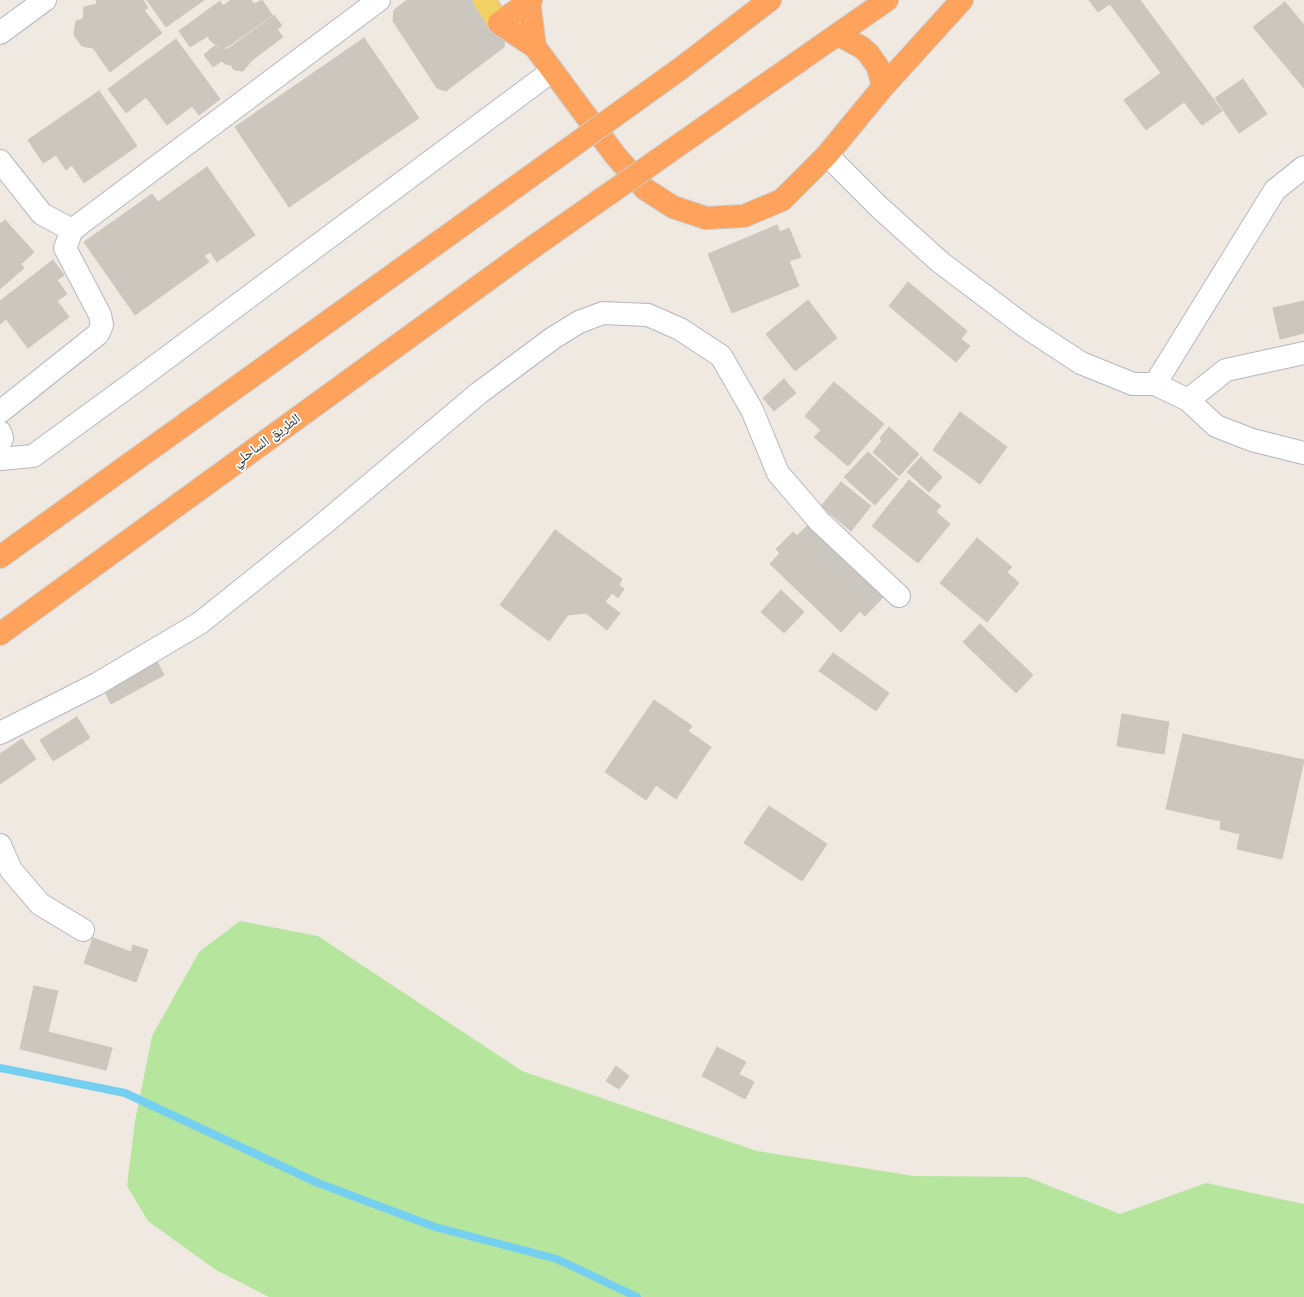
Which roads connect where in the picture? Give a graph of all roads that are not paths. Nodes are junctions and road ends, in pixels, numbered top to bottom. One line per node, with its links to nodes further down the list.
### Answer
1 (45, 0): 9 (street)
2 (379, 0): 17 (street)
3 (484, 0): 8 (main road)
4 (530, 0): 8 (highway); 11 (highway)
5 (770, 0): 26 (highway, bridge)
6 (887, 0): 10 (highway, الطريق الساحلي)
7 (962, 0): 13 (highway)
8 (499, 23): 11 (highway)
9 (0, 33)
10 (839, 35): 13 (highway); 28 (highway, الطريق الساحلي, bridge)
11 (535, 47): 12 (highway)
12 (552, 71): 14 (highway); 25 (street)
13 (882, 87): 14 (highway)
14 (827, 155): 19 (street)
15 (0, 161): 17 (street)
16 (1304, 167): 19 (street)
17 (72, 230): 21 (street)
18 (1304, 353): 20 (street)
19 (1155, 384): 20 (street)
20 (1188, 400): 24 (street)
21 (0, 412)
22 (0, 432): 23 (street)
23 (0, 442)
24 (1304, 453)
25 (0, 459)
26 (0, 557)
27 (899, 596): 29 (street)
28 (0, 634)
29 (0, 733)
30 (0, 845): 31 (street)
31 (83, 930)

